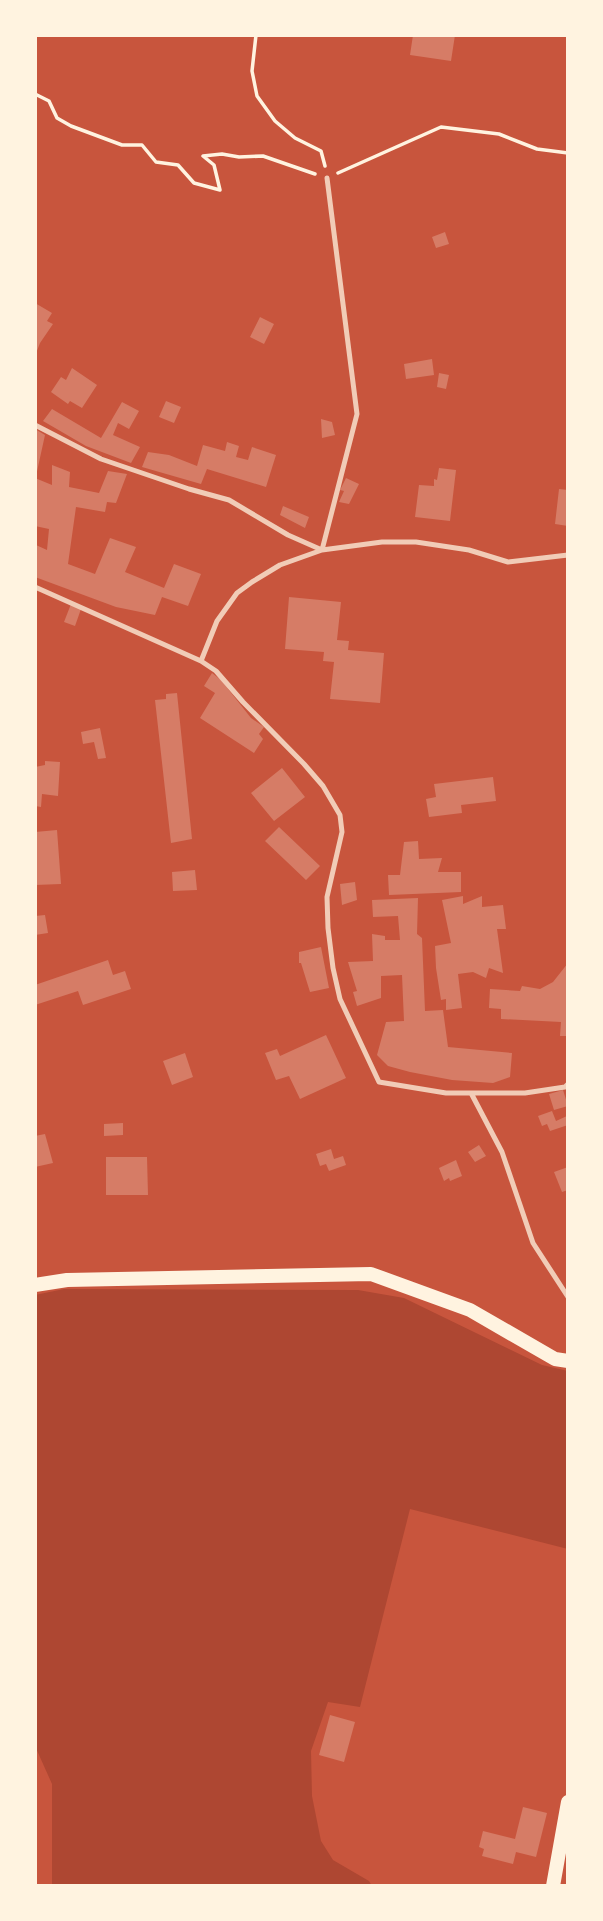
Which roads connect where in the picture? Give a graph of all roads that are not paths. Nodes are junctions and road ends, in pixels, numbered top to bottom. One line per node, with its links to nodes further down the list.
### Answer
1 (327, 178): 3 (lane)
2 (35, 425): 3 (lane)
3 (322, 550): 4 (lane); 6 (lane)
4 (568, 555)
5 (35, 587): 6 (lane)
6 (201, 661): 8 (lane)
7 (568, 1084): 8 (lane)
8 (471, 1093): 10 (lane)
9 (35, 1285): 11 (main road)
10 (568, 1297)
11 (568, 1361)
12 (568, 1802): 13 (main road)
13 (553, 1886)

